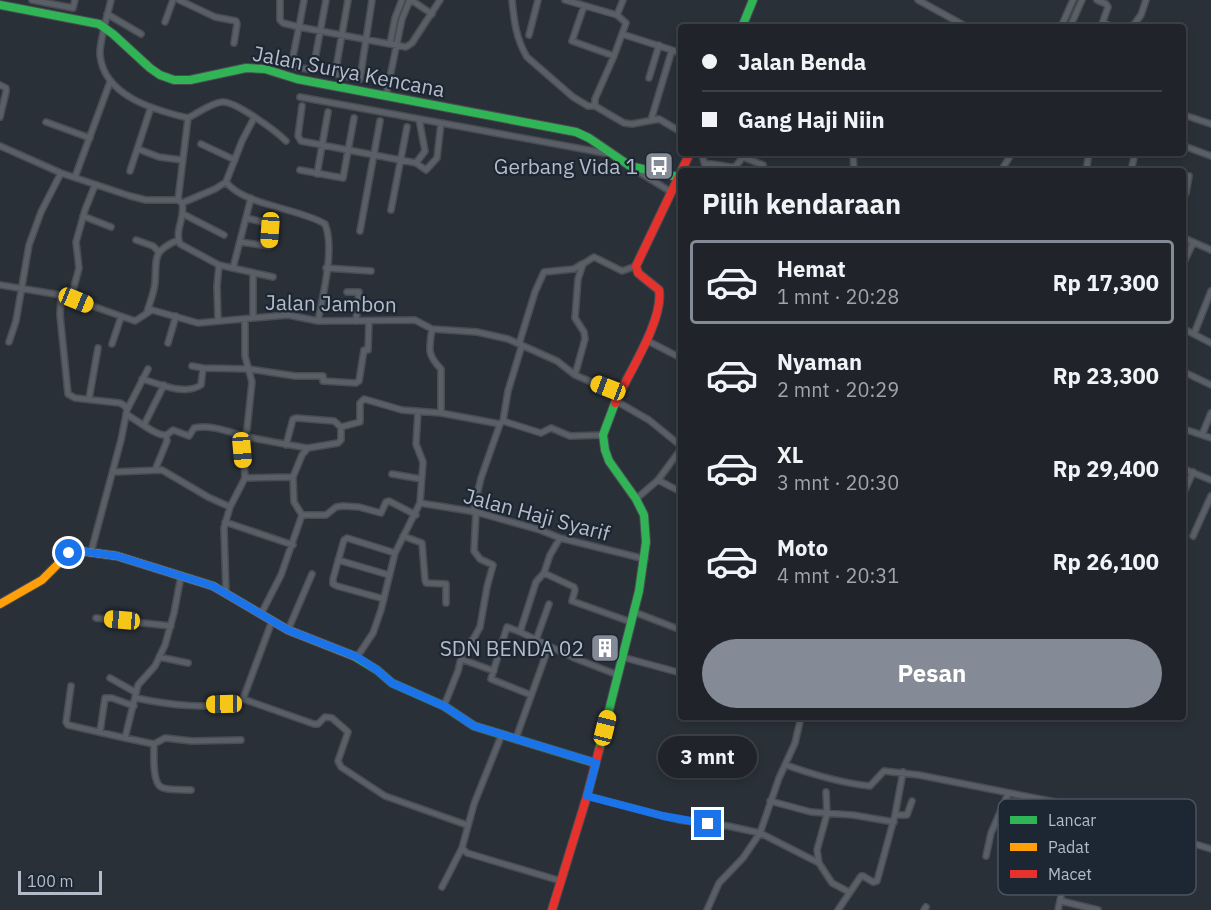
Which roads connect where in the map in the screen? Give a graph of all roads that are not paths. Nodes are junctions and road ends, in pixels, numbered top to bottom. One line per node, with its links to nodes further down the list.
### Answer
1 (32, 0): 24 (street)
2 (75, 0): 24 (street)
3 (111, 0): 27 (street)
4 (173, 0): 30 (street)
5 (179, 0): 45 (street)
6 (280, 0): 37 (street)
7 (304, 0): 37 (street)
8 (326, 0): 39 (street)
9 (348, 0): 43 (street)
10 (372, 0): 44 (street)
11 (402, 0): 46 (street)
12 (411, 0): 28 (street); 46 (street)
13 (440, 0): 28 (street)
14 (512, 0): 57 (street)
15 (538, 0): 42 (street)
16 (565, 0): 25 (street)
17 (623, 0): 29 (street)
18 (753, 0): 31 (street)
19 (918, 0): 32 (street)
20 (1073, 0): 33 (street)
21 (1082, 0): 34 (street)
22 (1097, 0): 35 (street)
23 (1146, 0): 36 (street)
24 (48, 1)
25 (582, 4): 29 (street); 50 (street)
26 (0, 5): 38 (street, Jalan Surya Kencana)
27 (107, 14): 38 (street); 40 (street)
28 (432, 14): 46 (street)
29 (617, 15): 41 (street)
30 (165, 22)
31 (743, 24)
32 (962, 24)
33 (1062, 24)
34 (1071, 24)
35 (1102, 24)
36 (1134, 24)
37 (299, 27): 39 (street); 39 (street)
38 (105, 28): 52 (street); 54 (street, Jalan Surya Kencana)
39 (320, 32): 43 (street)
40 (141, 34)
41 (622, 34): 47 (street); 50 (street)
42 (529, 35)
43 (342, 36): 44 (street); 44 (street)
44 (366, 40): 46 (street)
45 (234, 43)
46 (393, 45): 54 (street)
47 (659, 45): 48 (street); 51 (street)
48 (672, 50): 49 (street); 66 (street)
49 (678, 52)
50 (614, 56): 57 (street)
51 (649, 78)
52 (110, 82): 58 (street); 73 (street)
53 (0, 86): 61 (street)
54 (386, 96): 81 (street, Jalan Surya Kencana)
55 (300, 97): 65 (street)
56 (302, 106): 76 (street)
57 (595, 106): 66 (street)
58 (151, 107): 62 (street); 79 (street)
59 (328, 112): 76 (street)
60 (1186, 116): 70 (street)
61 (0, 117)
62 (188, 118): 63 (street); 85 (street)
63 (254, 118): 74 (street); 86 (street)
64 (354, 118): 80 (street)
65 (419, 119): 69 (street); 88 (street)
66 (651, 120): 72 (street)
67 (380, 121): 82 (street)
68 (46, 122): 73 (street)
69 (441, 123): 81 (street); 88 (street)
70 (1211, 124)
71 (407, 127): 87 (street)
72 (678, 130)
73 (90, 138): 98 (street)
74 (286, 141)
75 (201, 144): 86 (street)
76 (322, 145): 80 (street); 96 (street)
77 (0, 146): 95 (street)
78 (1186, 147): 84 (street)
79 (138, 150): 85 (street); 94 (street)
80 (348, 150): 82 (street); 96 (street)
81 (610, 154): 91 (street, Jalan Surya Kencana)
82 (374, 155): 87 (street); 111 (street)
83 (701, 156): 89 (street)
84 (1211, 156)
85 (182, 160): 105 (street)
86 (235, 160): 100 (street)
87 (399, 160): 88 (street); 106 (street)
88 (416, 163)
89 (705, 164): 90 (street); 92 (street)
90 (763, 165)
91 (630, 166): 99 (street, Jalan Surya Kencana); 102 (street, Jalan Surya Kencana)
92 (706, 168)
93 (300, 170): 96 (street)
94 (130, 171)
95 (62, 173): 98 (street); 130 (street)
96 (317, 174)
97 (1190, 176): 103 (street)
98 (75, 177): 101 (street)
99 (678, 177): 102 (street)
100 (226, 182): 104 (street); 105 (street)
101 (95, 185): 105 (street); 108 (street)
102 (671, 192): 123 (street)
103 (1186, 193)
104 (251, 198): 109 (street); 125 (street)
105 (180, 201): 107 (street)
106 (391, 210)
107 (183, 214): 112 (street); 115 (street)
108 (83, 216): 110 (street); 134 (street)
109 (246, 218): 116 (street); 116 (street)
110 (111, 227)
111 (360, 231)
112 (224, 235)
113 (1186, 239): 117 (street)
114 (136, 240): 119 (street)
115 (178, 240): 119 (street); 122 (street)
116 (240, 242): 124 (street)
117 (1193, 243): 118 (street); 120 (street)
118 (1211, 250)
119 (159, 252): 135 (street)
120 (1186, 258)
121 (583, 264): 123 (street); 152 (street); 160 (street)
122 (219, 265): 124 (street); 140 (street)
123 (636, 266): 147 (street)
124 (233, 268): 127 (street)
125 (326, 268): 126 (street); 141 (street)
126 (371, 271)
127 (253, 273): 128 (street); 138 (street)
128 (273, 278)
129 (0, 285): 130 (street)
130 (22, 289): 133 (street); 148 (street)
131 (1211, 291): 146 (street)
132 (347, 292): 142 (street)
133 (61, 295): 134 (street); 165 (street)
134 (71, 298): 137 (street)
135 (147, 312): 136 (street, Jalan Jambon); 137 (street, Jalan Jambon)
136 (176, 316): 140 (street, Jalan Jambon); 149 (street)
137 (121, 317): 151 (street)
138 (253, 318): 139 (street, Jalan Jambon); 141 (street, Jalan Jambon)
139 (245, 319): 140 (street, Jalan Jambon); 158 (street)
140 (218, 320)
141 (318, 321): 142 (street, Jalan Jambon)
142 (356, 321): 143 (street, Jalan Jambon)
143 (369, 321): 144 (street, Jalan Jambon); 158 (street)
144 (432, 329): 152 (street, Jalan Jambon); 168 (street)
145 (1186, 330): 146 (street)
146 (1194, 334): 150 (street)
147 (646, 340): 154 (street); 164 (street)
148 (9, 342)
149 (168, 343)
150 (1211, 343)
151 (112, 344)
152 (520, 344): 160 (street, Jalan Jambon); 170 (street)
153 (98, 348): 165 (street)
154 (678, 356)
155 (192, 366): 156 (street)
156 (203, 368): 158 (street); 162 (street)
157 (148, 369): 161 (street)
158 (249, 369): 177 (street)
159 (1186, 373): 163 (street)
160 (575, 375): 164 (street, Jalan Jambon)
161 (142, 379): 162 (street); 167 (street)
162 (164, 385): 171 (street)
163 (1211, 385)
164 (618, 398): 175 (street); 180 (street, Jalan Jambon)
165 (89, 399): 167 (street)
166 (418, 411): 168 (street); 172 (street); 190 (street)
167 (126, 412): 171 (street); 185 (street)
168 (441, 413): 170 (street)
169 (1211, 413): 176 (street)
170 (501, 422): 175 (street); 199 (street)
171 (144, 425): 174 (street)
172 (341, 428): 179 (street); 181 (street)
173 (1186, 430): 176 (street)
174 (166, 435): 177 (street); 183 (street)
175 (603, 435): 196 (street)
176 (1202, 435): 178 (street)
177 (245, 436): 179 (street); 189 (street)
178 (1211, 438)
179 (286, 445): 181 (street)
180 (678, 445)
181 (308, 448): 188 (street)
182 (678, 452): 191 (street)
183 (155, 470): 185 (street); 198 (street)
184 (1186, 470): 186 (street)
185 (113, 472): 207 (street)
186 (1193, 472): 192 (street); 193 (street)
187 (392, 474): 190 (street)
188 (292, 477): 189 (street); 201 (street)
189 (245, 478): 198 (street)
190 (421, 479): 197 (street)
191 (658, 480): 194 (street); 196 (street)
192 (1211, 480)
193 (1186, 488)
194 (678, 490)
195 (1211, 496): 204 (street)
196 (636, 499): 209 (street)
197 (420, 503): 199 (street, Jalan Haji Syarif); 200 (street)
198 (231, 507): 202 (street)
199 (475, 512): 205 (street, Jalan Haji Syarif); 234 (street)
200 (416, 515): 201 (street); 203 (street)
201 (302, 516): 206 (street)
202 (225, 522): 206 (street); 215 (street)
203 (403, 536): 208 (street); 217 (street)
204 (1193, 536)
205 (560, 538): 209 (street, Jalan Haji Syarif); 211 (street)
206 (293, 545): 221 (street)
207 (91, 552): 214 (street); 218 (street)
208 (395, 553): 210 (street); 213 (street)
209 (645, 559): 220 (street)
210 (338, 560): 213 (street); 216 (street)
211 (544, 573): 224 (street); 228 (street)
212 (312, 574): 227 (street)
213 (389, 575): 216 (street)
214 (181, 576): 215 (street); 225 (street)
215 (226, 592): 221 (street)
216 (384, 599): 232 (street)
217 (446, 603)
218 (0, 604)
219 (549, 604): 229 (street)
220 (634, 612): 224 (street); 226 (street)
221 (261, 614): 223 (street)
222 (96, 618): 225 (street)
223 (272, 621): 227 (street); 243 (street)
224 (631, 622): 233 (street)
225 (171, 626): 231 (street)
226 (678, 629)
227 (288, 630): 232 (street)
228 (520, 632): 229 (street); 236 (street)
229 (536, 640): 230 (street)
230 (549, 646): 238 (street); 242 (street)
231 (159, 657): 235 (street); 241 (street)
232 (357, 657): 245 (street)
233 (622, 657): 237 (street); 238 (street)
234 (461, 659): 236 (street); 245 (street)
235 (188, 663)
236 (494, 671): 242 (street)
237 (678, 672)
238 (618, 675): 253 (street)
239 (110, 678): 241 (street)
240 (71, 686): 247 (street)
241 (136, 695): 243 (street); 244 (street)
242 (531, 695): 250 (street)
243 (243, 699): 267 (street)
244 (134, 706): 247 (street); 249 (street)
245 (444, 706): 248 (street)
246 (800, 720): 254 (street)
247 (100, 732): 249 (street)
248 (502, 734): 250 (street); 267 (street)
249 (125, 738): 252 (street)
250 (516, 738): 253 (street)
251 (241, 740): 252 (street)
252 (154, 744): 256 (street)
253 (596, 763): 259 (street)
254 (786, 765): 255 (street); 262 (street)
255 (903, 772): 258 (street); 266 (street)
256 (191, 790)
257 (826, 792): 264 (street)
258 (1008, 794): 260 (street); 261 (street)
259 (587, 796): 268 (street); 274 (street)
260 (1006, 799)
261 (1034, 799)
262 (770, 801): 264 (street); 268 (street)
263 (912, 801): 266 (street)
264 (827, 814): 266 (street); 273 (street)
265 (998, 816): 272 (street)
266 (894, 818): 276 (street)
267 (467, 825): 270 (street)
268 (759, 833): 273 (street); 280 (street)
269 (1196, 844): 271 (street)
270 (462, 848): 274 (street); 275 (street)
271 (1211, 849)
272 (986, 856)
273 (819, 863): 276 (street)
274 (561, 881): 279 (street)
275 (442, 887)
276 (849, 892): 281 (street)
277 (1062, 895): 278 (street)
278 (1061, 901): 282 (street); 283 (street)
279 (554, 910)
280 (707, 910)
281 (838, 910)
282 (1058, 910)
283 (1098, 910)

